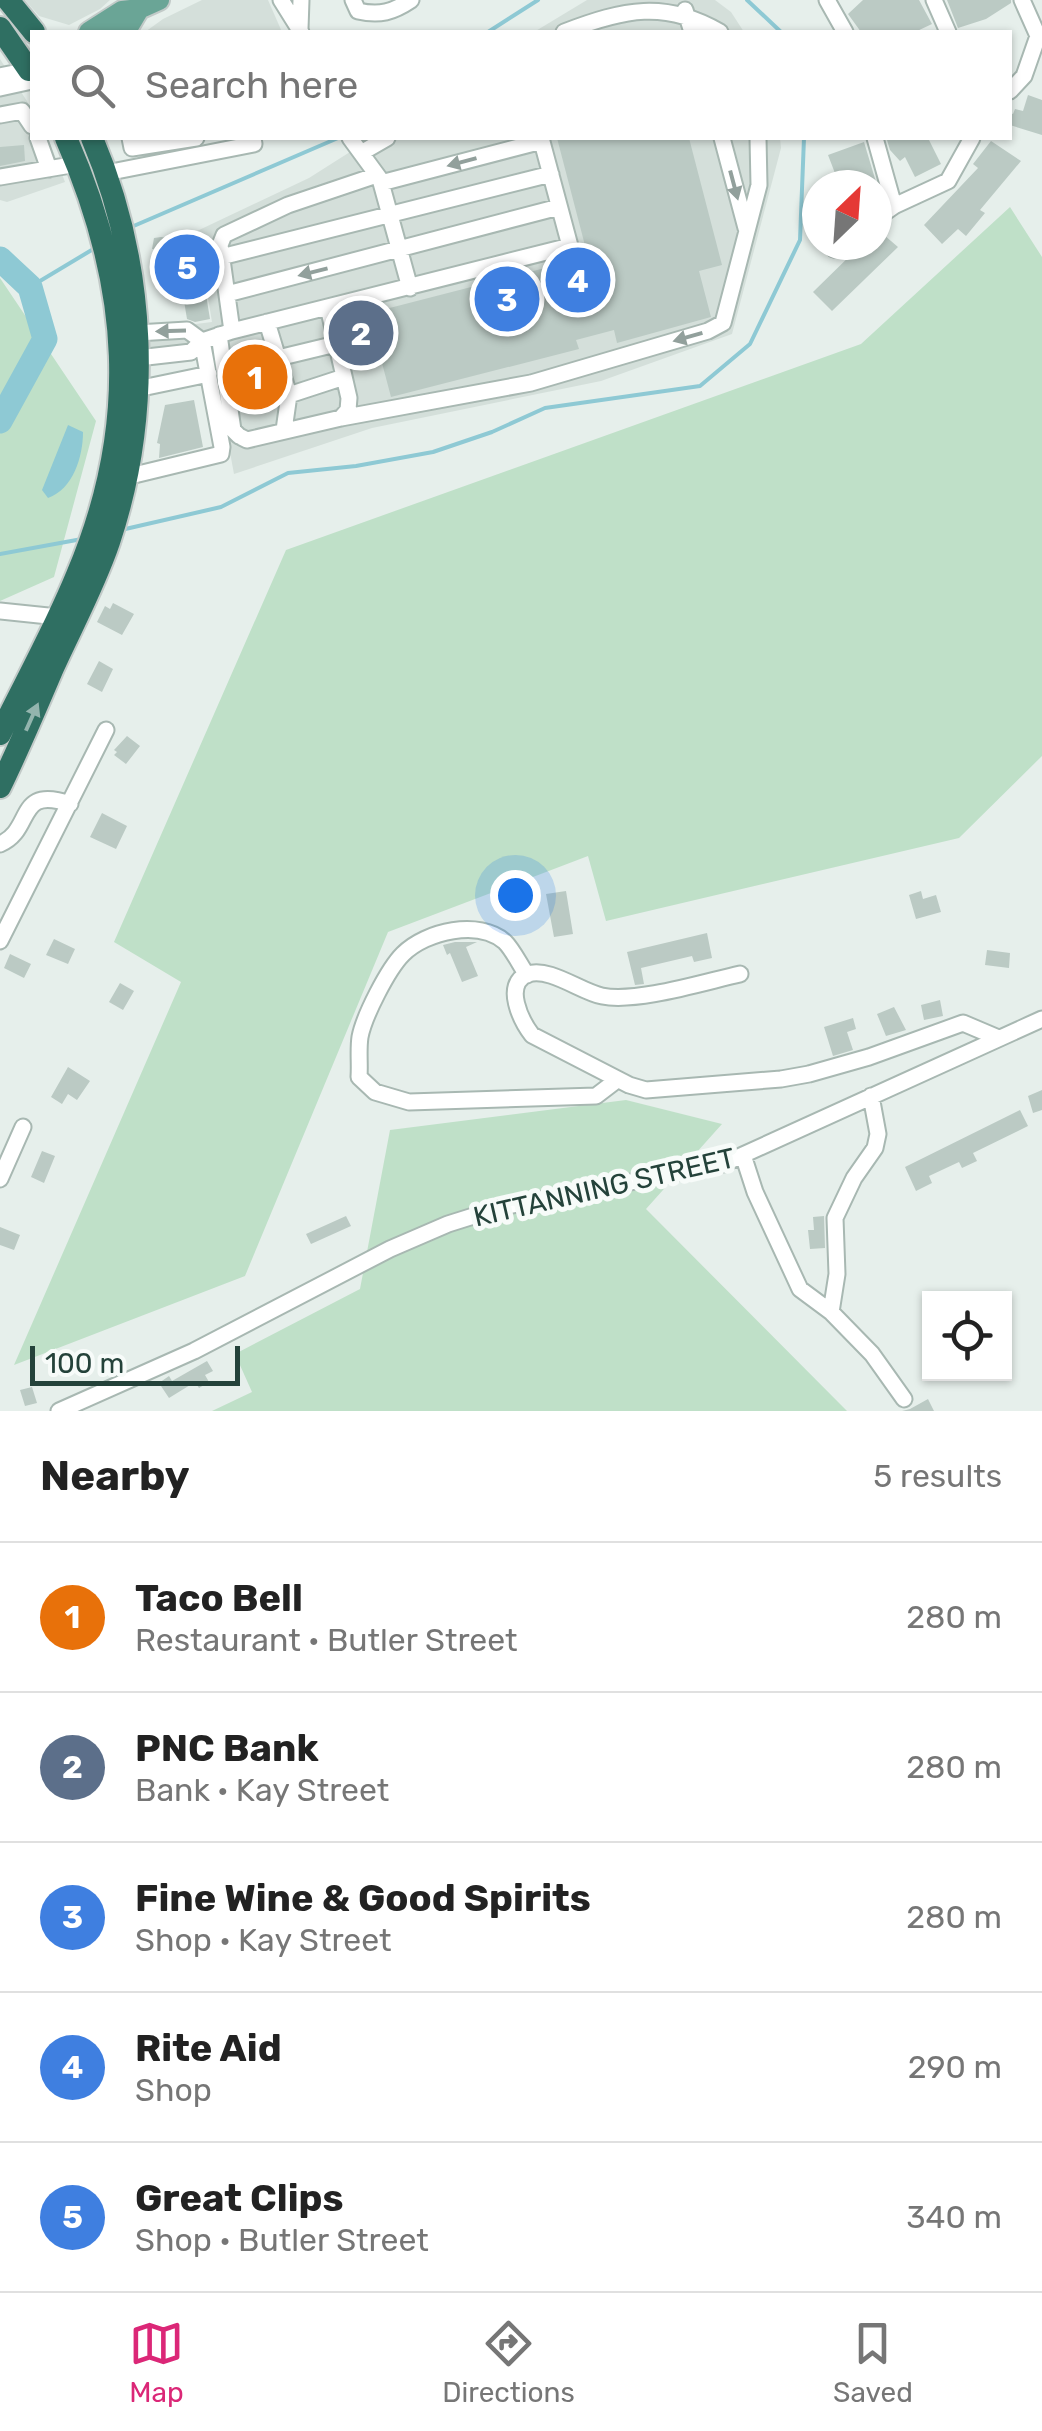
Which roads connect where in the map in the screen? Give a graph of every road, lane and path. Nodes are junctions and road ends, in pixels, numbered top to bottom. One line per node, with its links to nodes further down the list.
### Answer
1 (8, 0): 13 (highway)
2 (159, 0): 10 (main road)
3 (281, 0): 16 (street)
4 (301, 0): 17 (street)
5 (352, 0): 6 (street)
6 (411, 0)
7 (827, 0): 21 (street)
8 (934, 0): 22 (street)
9 (1022, 0): 28 (street)
10 (140, 4): 14 (main road); 15 (main road)
11 (685, 10): 18 (street); 19 (street); 20 (street)
12 (0, 28): 23 (highway)
13 (32, 30)
14 (92, 30)
15 (120, 30)
16 (300, 30)
17 (301, 30)
18 (569, 30)
19 (691, 30)
20 (718, 30)
21 (844, 30)
22 (947, 30)
23 (30, 70)
24 (30, 73): 26 (street)
25 (30, 74): 27 (street)
26 (0, 76)
27 (0, 88)
28 (1012, 88)
29 (0, 115): 30 (street)
30 (30, 123)
31 (39, 140): 45 (street)
32 (67, 140): 44 (highway)
33 (92, 140): 49 (highway)
34 (130, 140): 35 (street)
35 (183, 140)
36 (253, 140): 49 (street)
37 (538, 140): 48 (street, one-way to 48)
38 (542, 140): 46 (street)
39 (723, 140): 53 (street, one-way to 53)
40 (758, 140): 53 (street)
41 (875, 140): 51 (street)
42 (971, 140): 51 (street)
43 (355, 145): 48 (street)
44 (77, 164): 45 (street); 49 (highway)
45 (49, 169): 47 (street)
46 (551, 174): 50 (street); 52 (street)
47 (0, 177)
48 (379, 179): 52 (street); 56 (street)
49 (102, 186): 55 (highway)
50 (559, 206): 54 (street); 57 (street)
51 (894, 206)
52 (390, 214): 54 (street); 56 (street)
53 (747, 232): 72 (street, one-way to 72)
54 (400, 250): 57 (street); 58 (street, one-way to 58)
55 (118, 253): 61 (highway); 76 (highway)
56 (221, 257): 58 (street)
57 (410, 288): 59 (street)
58 (227, 294): 62 (street)
59 (328, 308): 60 (street); 64 (street)
60 (266, 322): 62 (street); 66 (street)
61 (137, 333): 63 (street, one-way to 61); 65 (highway)
62 (225, 333): 63 (street); 74 (street)
63 (202, 341): 65 (street); 67 (street)
64 (336, 344): 66 (street); 68 (street)
65 (148, 357): 69 (street); 70 (highway)
66 (278, 358): 71 (street)
67 (209, 374): 69 (street); 75 (street)
68 (344, 377): 71 (street); 72 (street)
69 (160, 384): 70 (street)
70 (137, 389): 76 (highway)
71 (289, 395): 73 (street)
72 (340, 418): 73 (street)
73 (284, 430): 74 (street)
74 (240, 436): 75 (street)
75 (221, 454): 76 (street)
76 (117, 492): 77 (highway)
77 (89, 570): 79 (highway); 83 (highway, one-way to 77)
78 (0, 610): 79 (street)
79 (58, 617): 80 (highway)
80 (9, 693): 82 (highway)
81 (106, 730): 84 (street)
82 (0, 734)
83 (0, 787)
84 (70, 804): 85 (street); 86 (street)
85 (0, 844)
86 (0, 942)
87 (527, 974): 88 (street); 91 (street); 91 (street)
88 (740, 974)
89 (1042, 1018): 90 (street, KITTANNING STREET)
90 (996, 1037): 91 (street); 92 (street, KITTANNING STREET)
91 (618, 1080)
92 (871, 1096): 94 (street, KITTANNING STREET); 96 (street)
93 (23, 1127): 95 (street)
94 (743, 1155): 96 (street); 98 (street, KITTANNING STREET)
95 (0, 1180)
96 (831, 1312): 97 (street)
97 (904, 1399)
98 (60, 1411)

